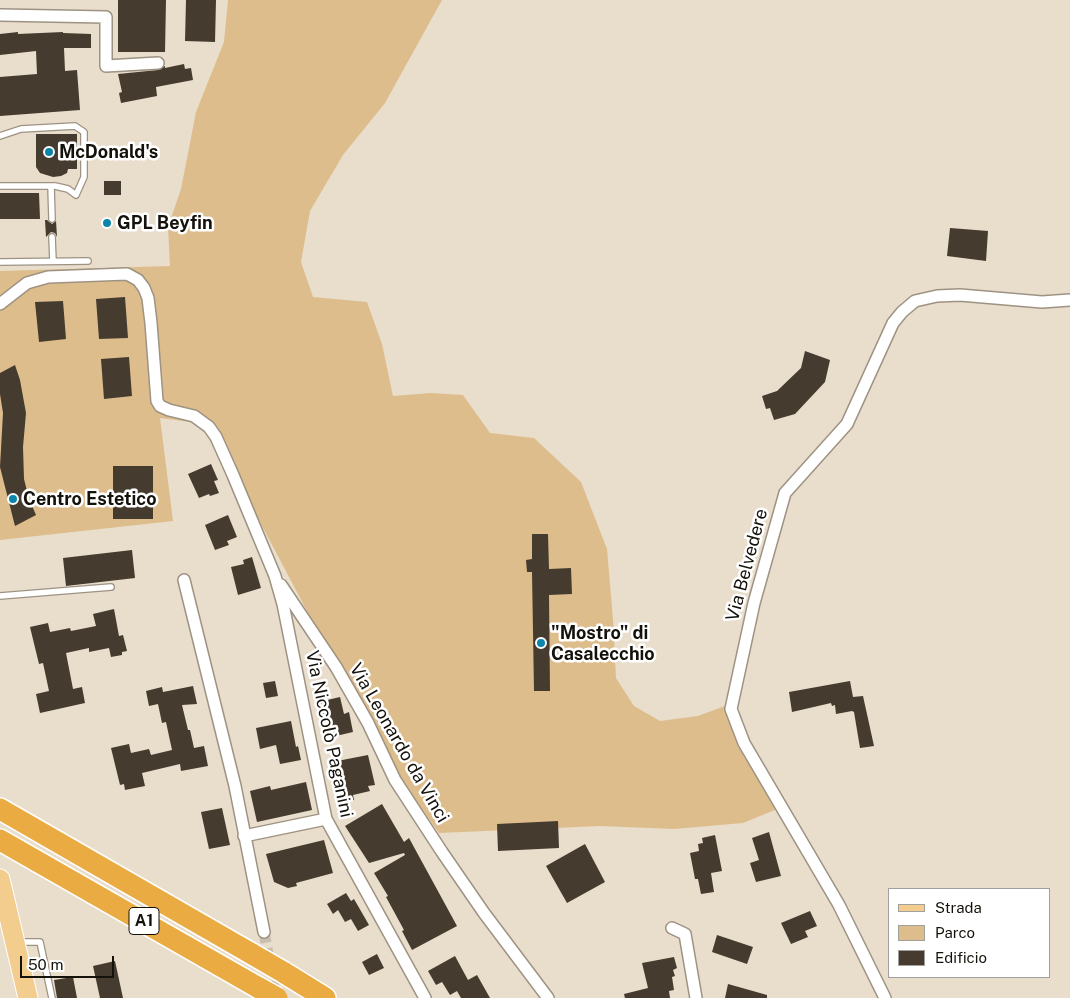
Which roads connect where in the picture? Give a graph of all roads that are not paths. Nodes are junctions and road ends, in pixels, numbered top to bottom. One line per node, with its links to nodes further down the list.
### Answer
1 (0, 15): 2 (street)
2 (158, 63)
3 (0, 136): 5 (lane)
4 (0, 186): 5 (lane)
5 (51, 186): 6 (lane)
6 (52, 219)
7 (52, 237): 9 (lane)
8 (88, 260): 9 (lane)
9 (53, 261): 10 (lane)
10 (0, 262)
11 (1070, 300): 33 (street, Via Belvedere)
12 (2, 301): 13 (street, Via Leonardo da Vinci)
13 (275, 576): 17 (street, Via Leonardo da Vinci); 31 (street, Via Leonardo da Vinci)
14 (184, 580): 20 (street)
15 (112, 587): 16 (lane)
16 (0, 596)
17 (283, 604): 19 (street, Via Niccolò Paganini)
18 (0, 809): 29 (highway, A1, bridge)
19 (326, 819): 20 (street); 30 (street, Via Niccolò Paganini)
20 (244, 836): 24 (street)
21 (0, 840): 26 (highway, A1)
22 (0, 879): 25 (main road)
23 (672, 928): 32 (street)
24 (264, 932)
25 (15, 942): 27 (main road); 28 (lane)
26 (268, 993)
27 (28, 998)
28 (52, 998)
29 (325, 998)
30 (426, 998)
31 (548, 998)
32 (696, 998)
33 (885, 998)

